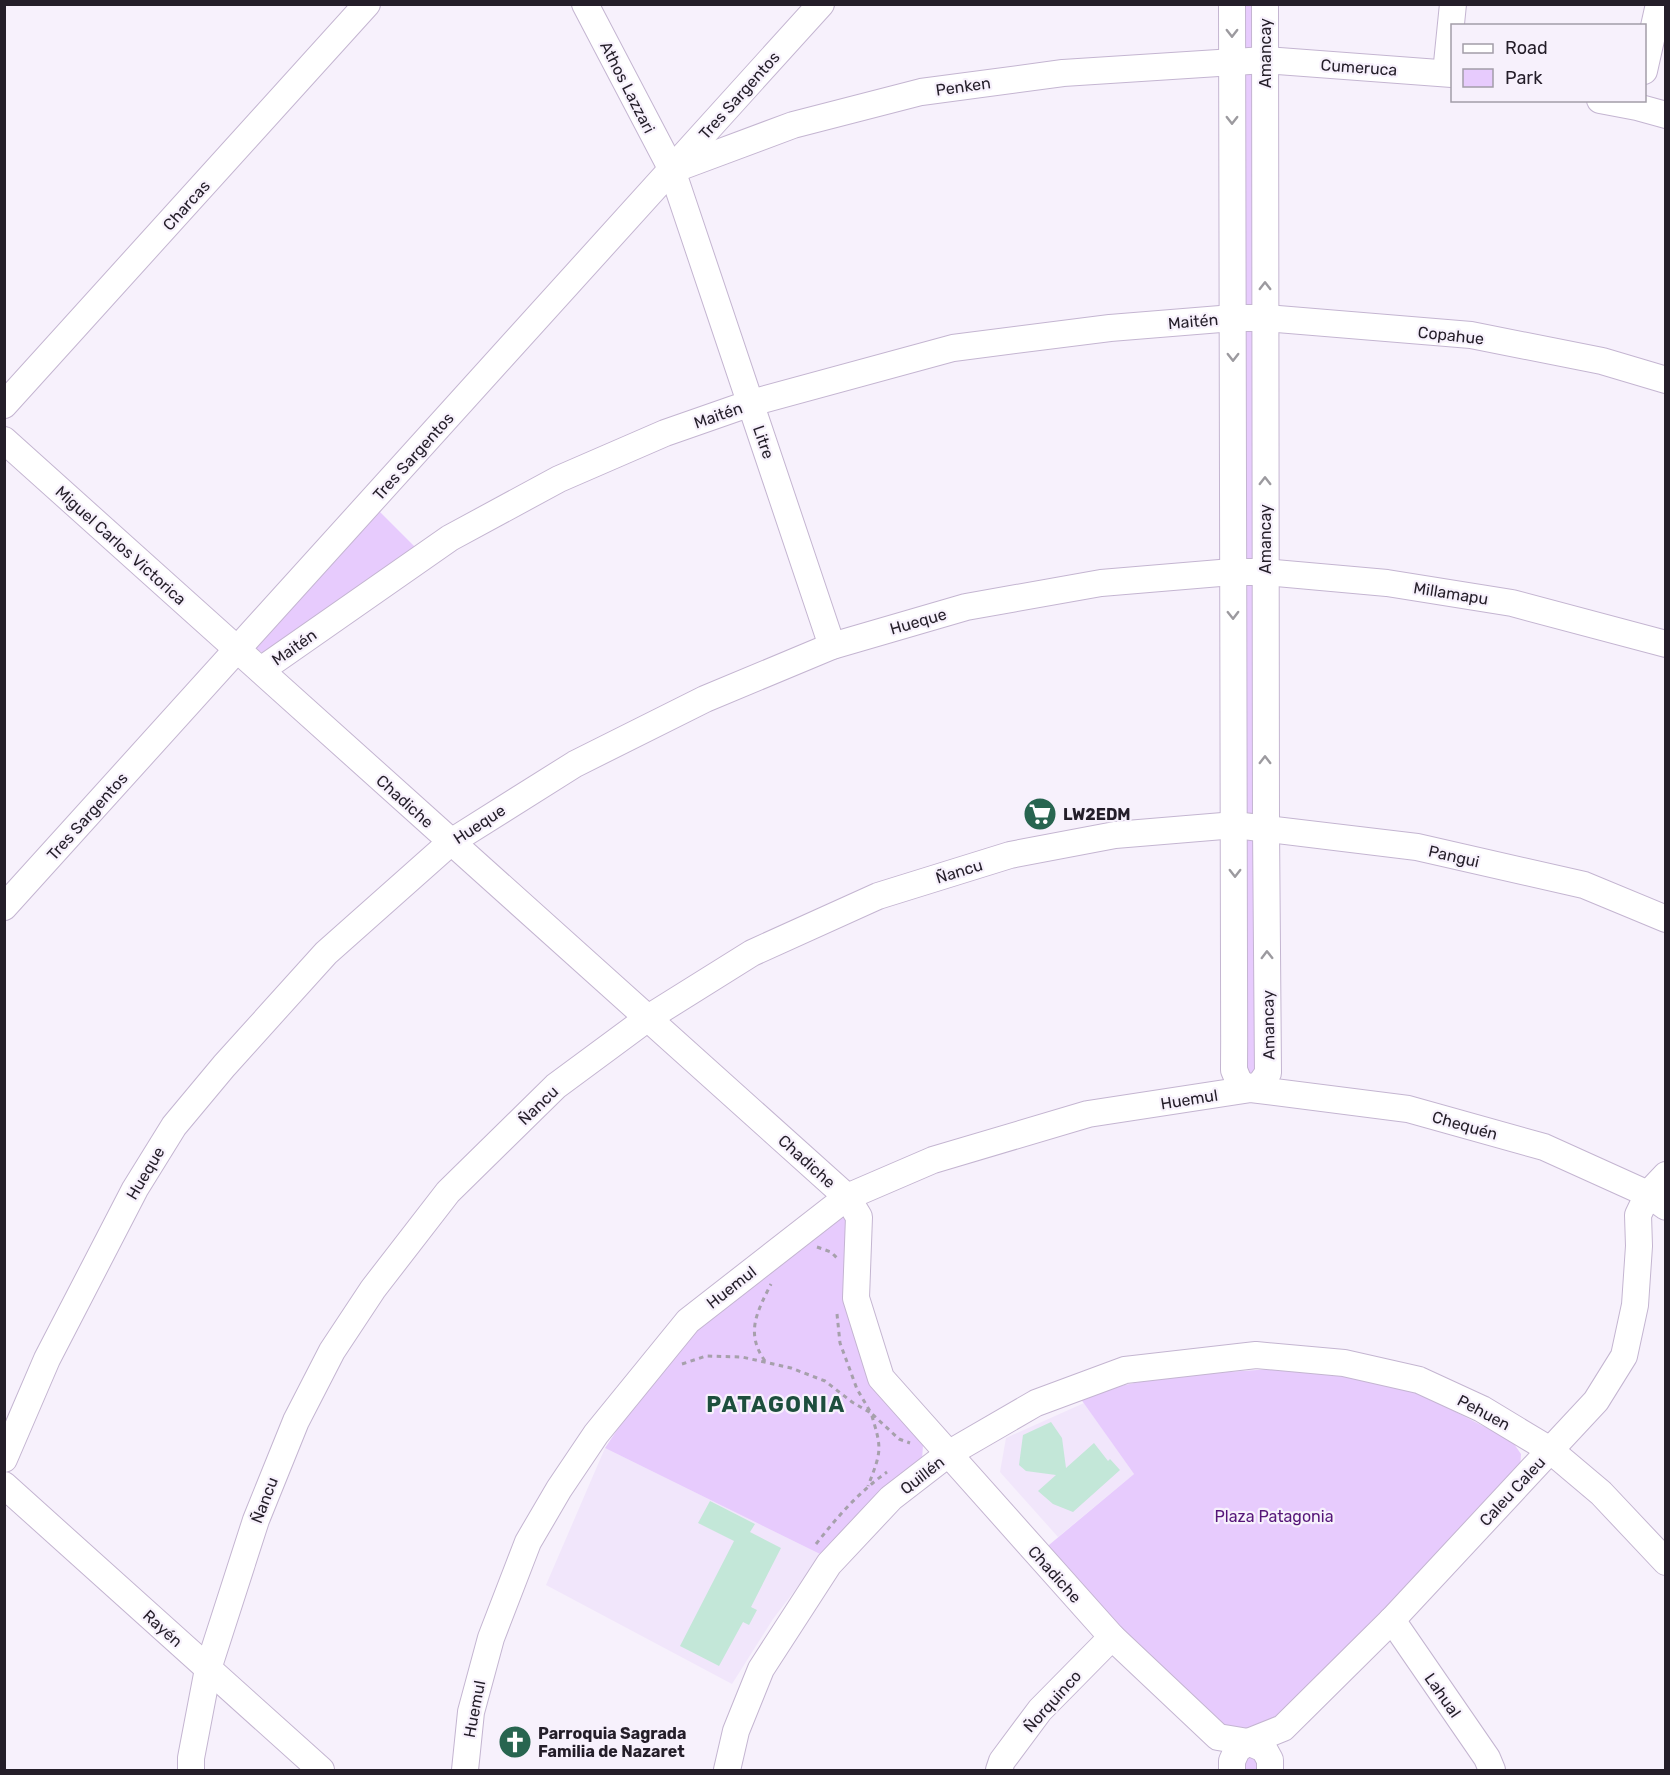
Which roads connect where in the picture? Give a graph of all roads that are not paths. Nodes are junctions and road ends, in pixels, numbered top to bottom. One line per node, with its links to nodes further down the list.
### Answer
1 (367, 4): 22 (street, Charcas)
2 (585, 4): 17 (street, Athos Lazzari)
3 (821, 4): 17 (street, Tres Sargentos)
4 (1232, 4): 11 (street, Amancay, one-way to 11)
5 (1265, 4): 10 (street, Amancay)
6 (1453, 4): 8 (street)
7 (1659, 4): 12 (street)
8 (1452, 24)
9 (1451, 38): 13 (street)
10 (1265, 60): 11 (street, Penken); 13 (street, Cumeruca); 19 (street, Amancay, one-way to 10)
11 (1232, 61): 17 (street, Penken); 18 (street, Amancay, one-way to 18)
12 (1646, 62)
13 (1449, 73)
14 (1618, 102): 15 (street)
15 (1637, 104): 16 (street)
16 (1665, 115)
17 (672, 170): 21 (street, Litre); 28 (street, Tres Sargentos)
18 (1233, 318): 19 (street, Copahue); 21 (street, Maitén); 24 (street, Amancay, one-way to 24)
19 (1266, 318): 20 (street, Copahue); 25 (street, Amancay, one-way to 19)
20 (1665, 380)
21 (751, 403): 27 (street, Litre); 29 (street, Maitén)
22 (4, 405)
23 (4, 440): 28 (street, Miguel Carlos Victorica)
24 (1232, 572): 25 (street, Millamapu); 27 (street, Hueque); 30 (street, Amancay, one-way to 30)
25 (1265, 572): 26 (street, Millamapu); 31 (street, Amancay, one-way to 25)
26 (1664, 637)
27 (832, 646): 32 (street, Hueque)
28 (238, 649): 29 (street, Chadiche); 33 (street, Tres Sargentos)
29 (261, 670): 32 (street, Chadiche)
30 (1235, 825): 31 (street, Pangui); 35 (street, Ñancu); 36 (street, Amancay, one-way to 36)
31 (1266, 827): 34 (street, Pangui); 36 (street, Amancay, one-way to 31)
32 (451, 842): 35 (street, Chadiche); 43 (street, Hueque)
33 (4, 907)
34 (1665, 919)
35 (648, 1018): 38 (street, Chadiche); 48 (street, Ñancu)
36 (1251, 1089): 38 (street, Huemul); 39 (street, Chequén)
37 (1665, 1175): 39 (street, Caleu Caleu)
38 (847, 1197): 42 (street, Chadiche); 52 (street, Huemul)
39 (1657, 1201): 41 (street, Caleu Caleu)
40 (1256, 1355): 41 (street, Pehuen); 42 (street, Quillén)
41 (1550, 1450): 45 (street, Pehuen); 46 (street, Caleu Caleu)
42 (948, 1454): 47 (street, Chadiche); 53 (street, Quillén)
43 (4, 1459)
44 (4, 1485): 48 (street, Rayén)
45 (1665, 1562)
46 (1392, 1620): 49 (street, Caleu Caleu); 57 (street, Lahual)
47 (1112, 1637): 49 (street, Chadiche); 54 (street, Ñorquinco)
48 (208, 1669): 50 (street, Ñancu); 51 (street, Rayén)
49 (1248, 1742): 55 (street); 56 (street)
50 (191, 1770)
51 (321, 1770)
52 (465, 1770)
53 (727, 1770)
54 (999, 1770)
55 (1232, 1770)
56 (1270, 1770)
57 (1492, 1770)

